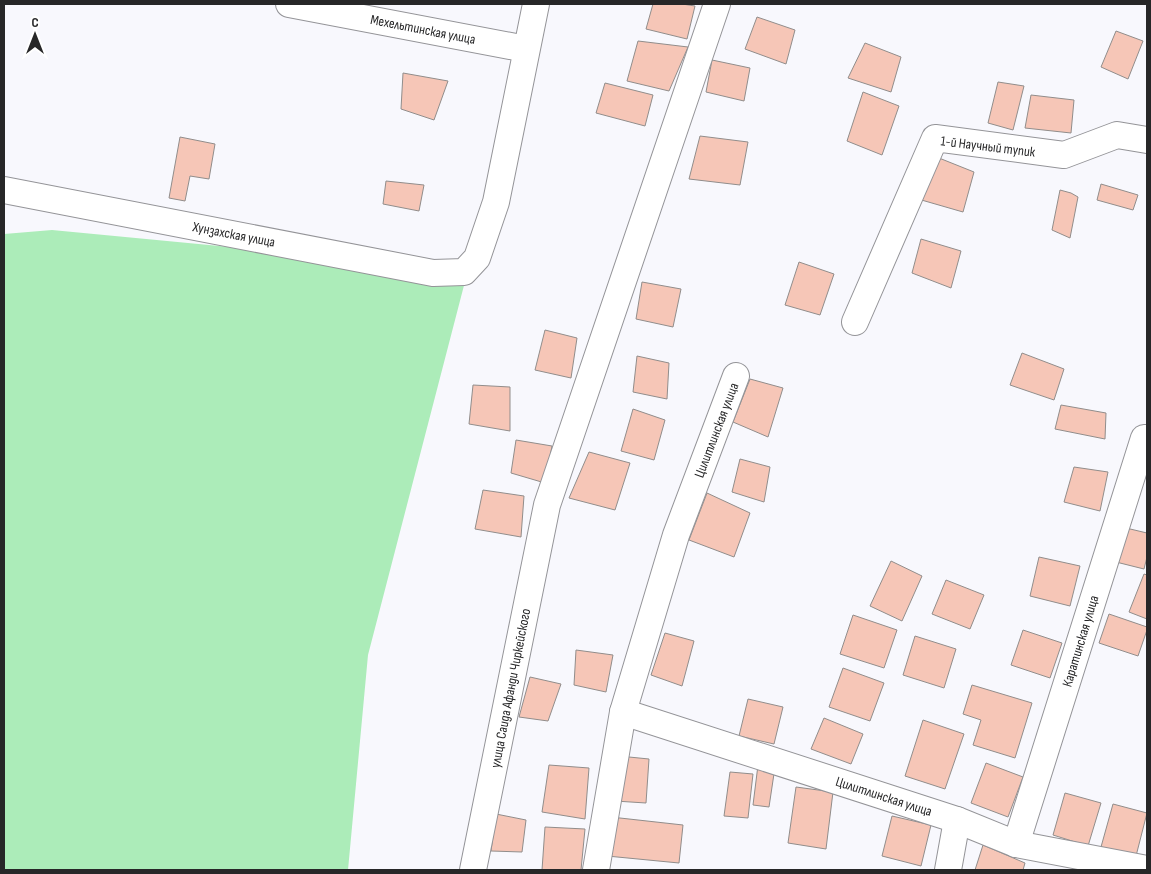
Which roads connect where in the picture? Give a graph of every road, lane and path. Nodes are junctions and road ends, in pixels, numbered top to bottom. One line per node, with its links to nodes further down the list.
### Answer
1 (289, 4): 4 (street, Мехельтинская улица)
2 (536, 4): 4 (street)
3 (717, 4): 14 (street, улица Саида Афанди Чиркейского)
4 (526, 49): 6 (street, Хунзахская улица)
5 (1147, 140): 7 (street, 1-й Научный тупик)
6 (4, 190)
7 (855, 322)
8 (736, 376): 10 (street, Цилитлинская улица)
9 (1146, 438): 12 (street, Каратинская улица)
10 (623, 712): 11 (street, Цилитлинская улица); 15 (street, Цилитлинская улица)
11 (957, 820): 12 (street, Цилитлинская улица); 16 (street)
12 (1016, 844): 13 (street, Цилитлинская улица)
13 (1147, 869)
14 (473, 870)
15 (596, 870)
16 (948, 870)

